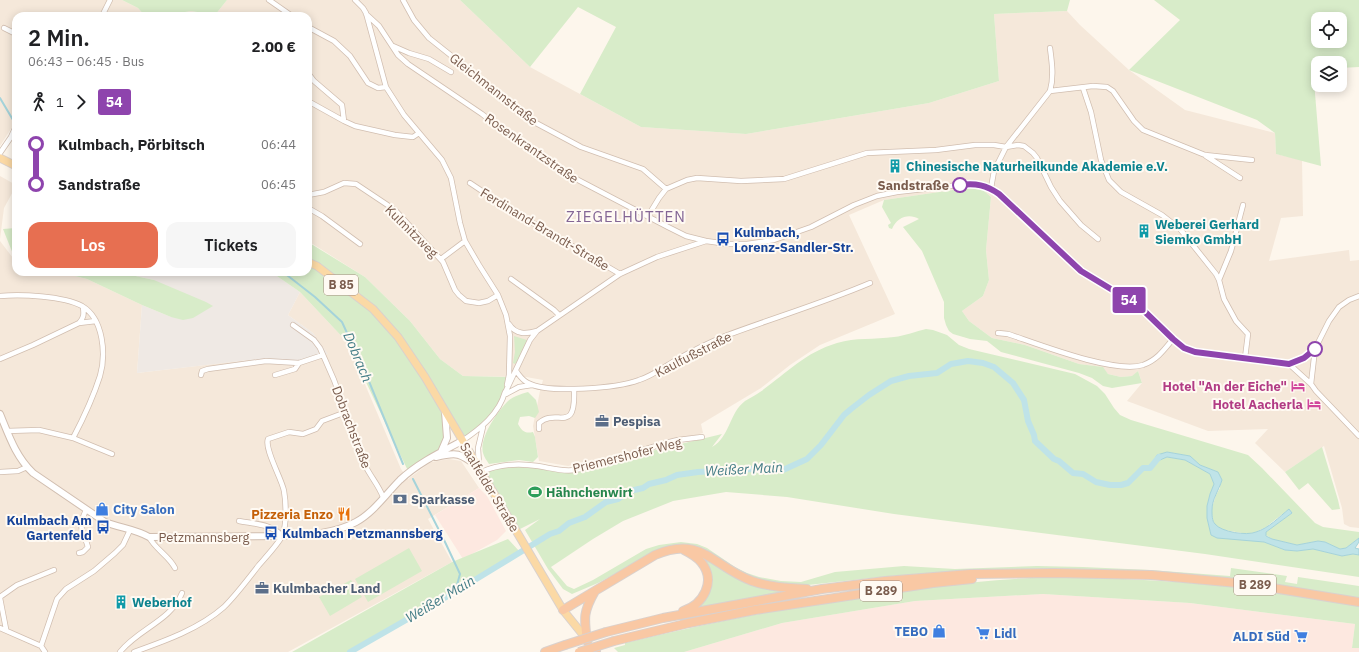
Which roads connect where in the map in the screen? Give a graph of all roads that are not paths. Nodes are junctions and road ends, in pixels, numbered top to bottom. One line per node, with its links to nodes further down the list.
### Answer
1 (110, 0): 5 (street)
2 (269, 0): 6 (street)
3 (355, 0): 7 (street, Rosenkrantzstraße)
4 (403, 0): 31 (street, Gleichmannstraße)
5 (104, 12)
6 (286, 12)
7 (366, 13): 11 (street, Rosenkrantzstraße); 15 (street)
8 (4, 28): 10 (street)
9 (312, 29): 15 (street)
10 (12, 32)
11 (391, 45): 13 (street); 35 (street, Rosenkrantzstraße)
12 (1050, 48): 17 (street)
13 (451, 72)
14 (312, 78): 19 (street)
15 (386, 87): 20 (street)
16 (1084, 88): 17 (street); 24 (street); 44 (street)
17 (1050, 91): 22 (street)
18 (312, 103): 19 (street)
19 (344, 121): 20 (street)
20 (419, 133): 37 (street)
21 (12, 135): 23 (street)
22 (1006, 147): 30 (street); 31 (street); 36 (street)
23 (0, 153)
24 (1205, 155): 26 (street); 28 (street)
25 (0, 158): 27 (main road)
26 (1252, 160)
27 (12, 164)
28 (1240, 178)
29 (470, 184): 42 (street, Ferdinand-Brandt-Straße)
30 (990, 188): 38 (street, Rosenkrantzstraße); 57 (street)
31 (666, 189): 35 (street)
32 (312, 194): 40 (street, Kulmitzweg)
33 (1243, 205): 44 (street)
34 (312, 210): 39 (street)
35 (648, 216): 38 (street, Rosenkrantzstraße)
36 (1098, 239)
37 (466, 241): 40 (street); 46 (street)
38 (706, 241): 42 (street)
39 (360, 244)
40 (441, 259): 46 (street, Kulmitzweg)
41 (312, 264): 73 (main road, Saalfelder Straße / B 85)
42 (620, 274): 50 (street)
43 (511, 279): 50 (street)
44 (1219, 280): 60 (street)
45 (870, 282): 70 (street, Kaulfußstraße)
46 (498, 295): 52 (street)
47 (0, 296): 49 (street)
48 (1359, 296): 58 (street)
49 (82, 307): 51 (street); 53 (street)
50 (559, 315): 55 (street)
51 (96, 320): 53 (street); 80 (street)
52 (508, 322): 55 (street); 65 (street)
53 (79, 323): 61 (street)
54 (293, 325): 59 (street, Dobrachstraße)
55 (537, 331): 64 (street)
56 (998, 333): 57 (street)
57 (1173, 339): 60 (street)
58 (1315, 349): 63 (street); 68 (street)
59 (323, 355): 62 (street); 72 (street, Dobrachstraße)
60 (1245, 358): 63 (street)
61 (0, 359)
62 (299, 363): 66 (street); 67 (street)
63 (1289, 364): 68 (street)
64 (516, 370): 65 (street); 69 (street); 71 (street)
65 (509, 372): 71 (street)
66 (201, 375)
67 (275, 375)
68 (1311, 384): 78 (street)
69 (532, 385): 70 (street, Kaulfußstraße); 71 (street, Kaulfußstraße)
70 (574, 389): 76 (street)
71 (504, 395): 75 (street)
72 (346, 412): 88 (street, Dobrachstraße); 92 (street)
73 (445, 412): 81 (main road, Saalfelder Straße / B 85); 82 (street)
74 (0, 414): 77 (street, Petzmannsberg)
75 (484, 426): 81 (street); 86 (street)
76 (538, 429)
77 (7, 431): 80 (street); 85 (street, Petzmannsberg)
78 (1359, 435)
79 (702, 437): 86 (street, Priemershofer Weg)
80 (73, 438): 83 (street)
81 (462, 441): 82 (street); 86 (main road, Saalfelder Straße / B 85)
82 (441, 452): 84 (street)
83 (112, 454)
84 (432, 457): 86 (street); 88 (street)
85 (27, 467): 87 (street); 89 (street, Petzmannsberg)
86 (479, 469): 104 (main road, Saalfelder Straße / B 85)
87 (0, 472)
88 (383, 497): 92 (street)
89 (86, 510): 91 (street, Petzmannsberg); 95 (street)
90 (239, 521): 92 (street, Petzmannsberg)
91 (130, 530): 93 (street, Petzmannsberg); 109 (street)
92 (282, 536): 93 (street, Petzmannsberg); 112 (street)
93 (148, 537): 96 (street)
94 (681, 548): 99 (highway); 100 (highway); 105 (highway)
95 (79, 553)
96 (175, 568)
97 (54, 570): 102 (street)
98 (1007, 574): 99 (highway, B 289); 103 (highway, B 289); 114 (highway, B 289, bridge)
99 (822, 589): 105 (highway, B 289)
100 (596, 591): 104 (highway); 108 (highway)
101 (182, 593): 111 (street)
102 (0, 597): 107 (street)
103 (1359, 602)
104 (563, 610): 108 (main road, Saalfelder Straße / B 85)
105 (663, 618): 113 (highway, bridge)
106 (0, 628): 107 (street)
107 (6, 630): 109 (street)
108 (587, 641): 115 (main road, Saalfelder Straße / B 85)
109 (41, 646): 110 (street)
110 (45, 652)
111 (120, 652)
112 (134, 652)
113 (545, 652)
114 (579, 652)
115 (596, 652)

